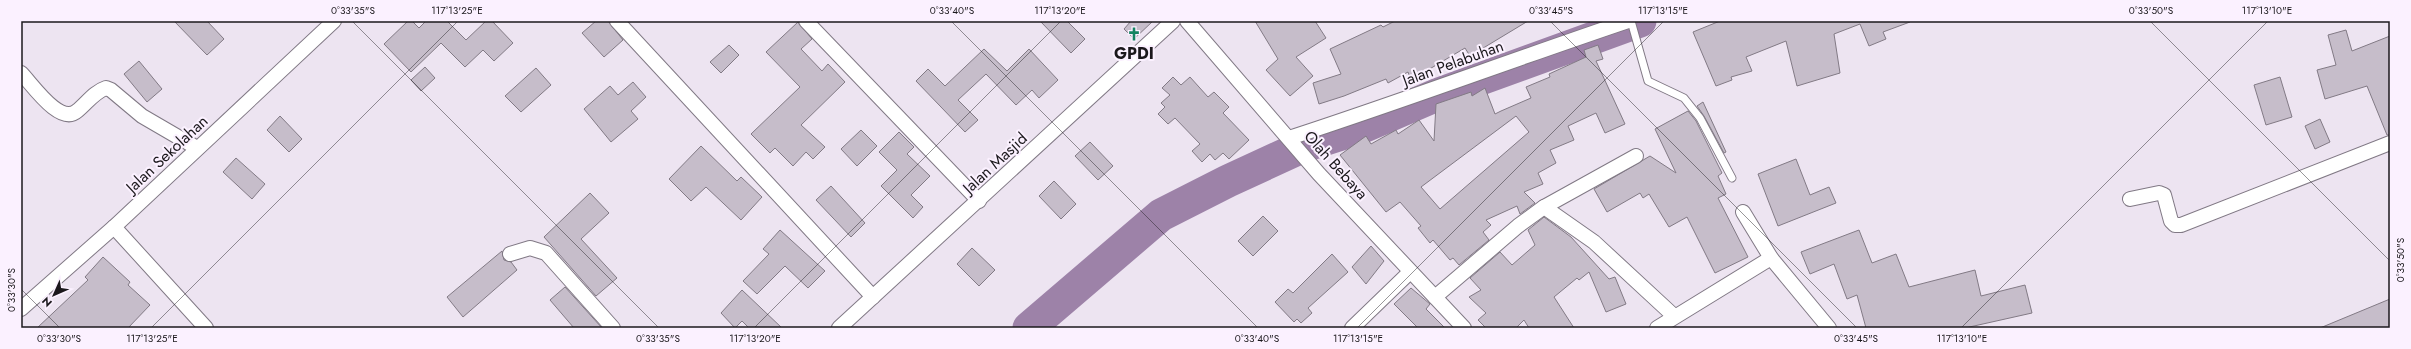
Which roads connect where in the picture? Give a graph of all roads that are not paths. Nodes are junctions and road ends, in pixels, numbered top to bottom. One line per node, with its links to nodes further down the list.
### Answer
1 (334, 21): 10 (street, Jalan Sekolahan)
2 (617, 21): 21 (street)
3 (806, 21): 14 (street)
4 (1173, 21): 14 (street, Jalan Masjid)
5 (1187, 21): 8 (street, Olah Bebaya)
6 (1631, 22): 8 (street, Jalan Pelabuhan); 12 (lane)
7 (21, 73): 10 (street)
8 (1292, 141): 20 (street, Olah Bebaya)
9 (2390, 143): 13 (street)
10 (197, 148): 17 (street, Jalan Sekolahan)
11 (1636, 156): 15 (street)
12 (1732, 178)
13 (2130, 199)
14 (979, 201): 21 (street, Jalan Masjid)
15 (1544, 207): 22 (street); 24 (street)
16 (1743, 212): 19 (street)
17 (114, 226): 23 (street, Jalan Sekolahan); 25 (street)
18 (510, 254): 26 (street)
19 (1771, 258): 24 (street); 31 (street)
20 (1410, 272): 22 (street, Olah Bebaya); 28 (street)
21 (873, 297): 27 (street, Jalan Masjid)
22 (1435, 297): 29 (street, Olah Bebaya)
23 (21, 309)
24 (1674, 316): 30 (street)
25 (206, 328)
26 (613, 328)
27 (839, 328)
28 (1352, 328)
29 (1464, 328)
30 (1657, 328)
31 (1829, 328)

